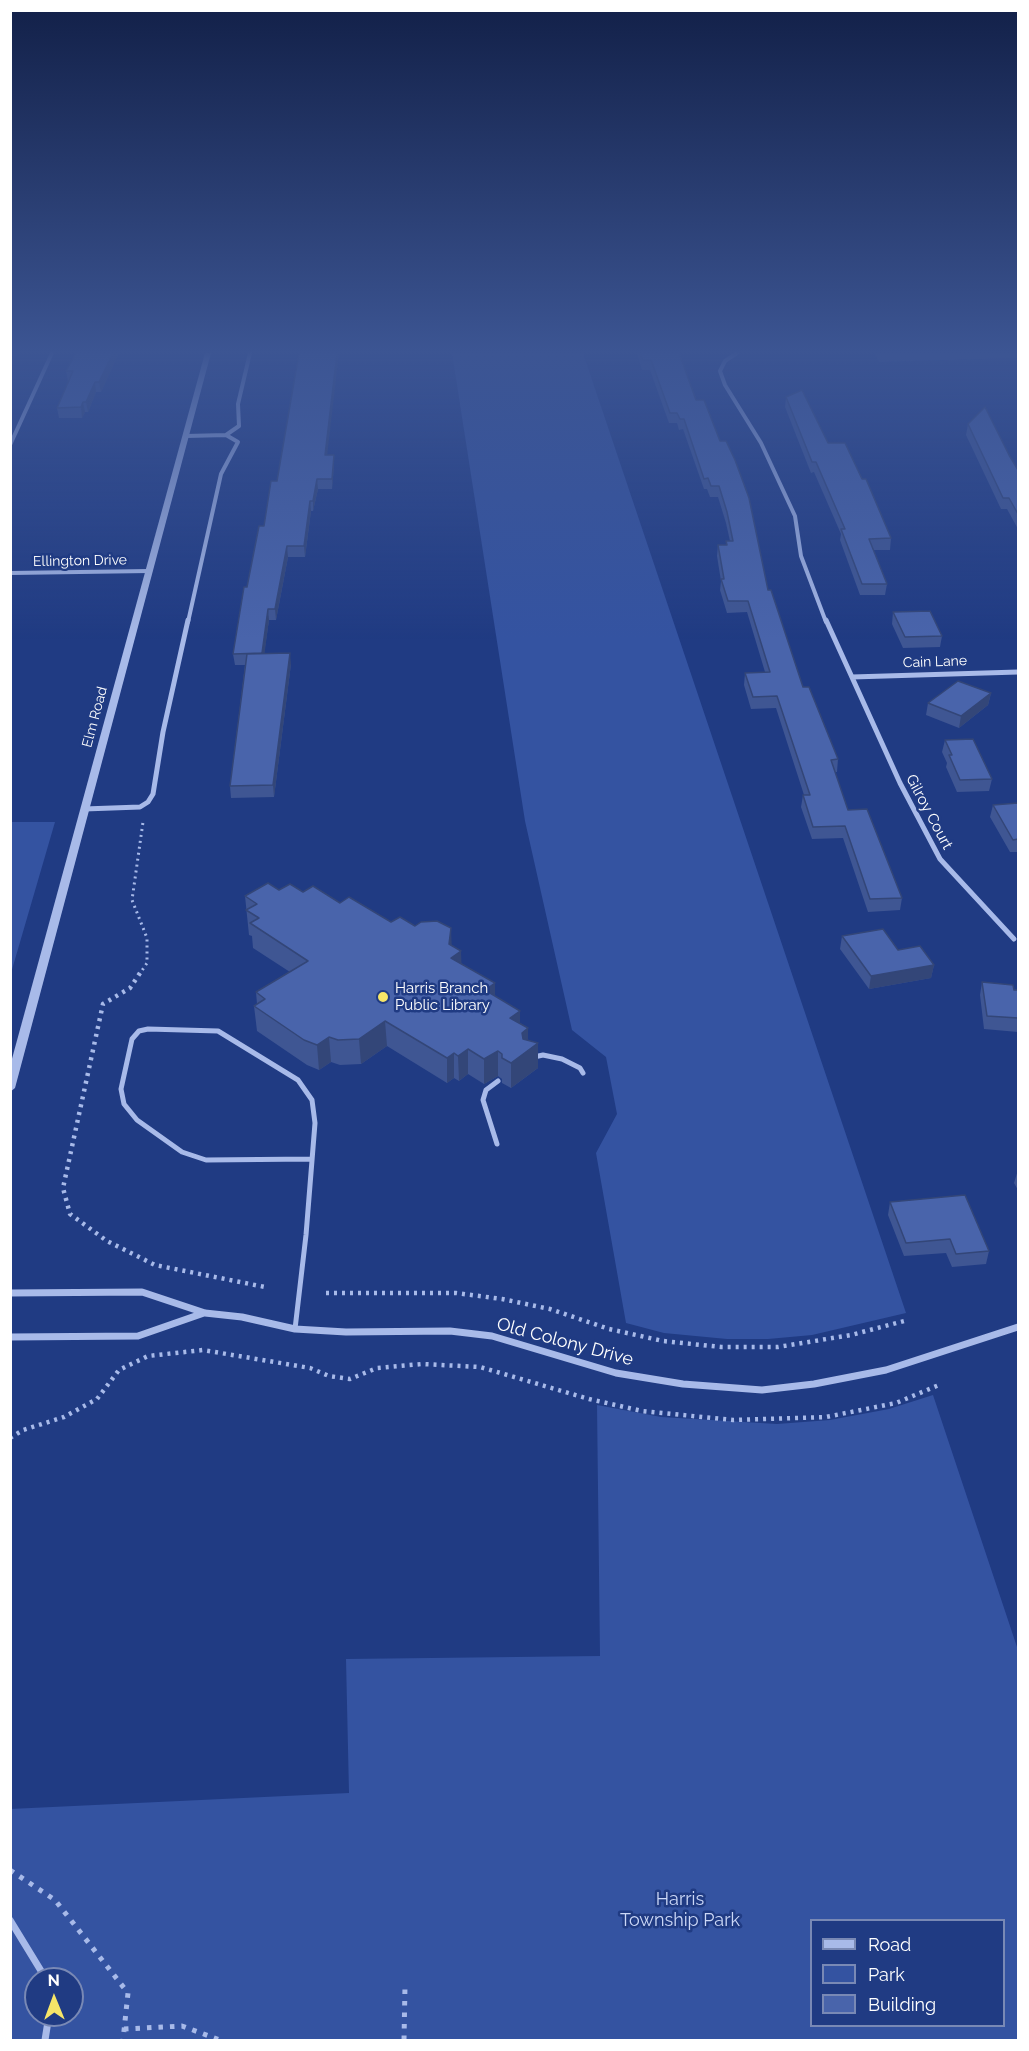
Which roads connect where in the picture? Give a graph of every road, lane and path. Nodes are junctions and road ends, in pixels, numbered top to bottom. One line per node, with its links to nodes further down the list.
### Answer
1 (183, 449): 4 (street, Elm Road)
2 (236, 449): 8 (street)
3 (764, 449): 7 (street, Gilroy Court)
4 (149, 571): 5 (street, Ellington Drive); 8 (street, Elm Road)
5 (10, 573)
6 (1018, 672): 7 (street, Cain Lane)
7 (852, 677): 9 (street, Gilroy Court)
8 (84, 809): 13 (street, Elm Road)
9 (1014, 939)
10 (527, 1059): 11 (lane)
11 (583, 1072)
12 (498, 1081): 14 (lane)
13 (10, 1088)
14 (497, 1144)
15 (312, 1159): 15 (lane); 21 (lane)
16 (10, 1293): 18 (street, Old Colony Drive)
17 (326, 1293): 19 (path)
18 (205, 1313): 21 (street, Old Colony Drive); 22 (street, Old Colony Drive)
19 (908, 1320)
20 (1018, 1327): 21 (street, Old Colony Drive)
21 (295, 1329)
22 (10, 1337)
23 (939, 1385): 24 (path)
24 (10, 1438)
25 (10, 1870): 29 (path)
26 (10, 1920): 27 (lane)
27 (39, 1967)
28 (405, 1986): 32 (path)
29 (124, 2029): 30 (path); 31 (path)
30 (123, 2040)
31 (220, 2040)
32 (404, 2040)

